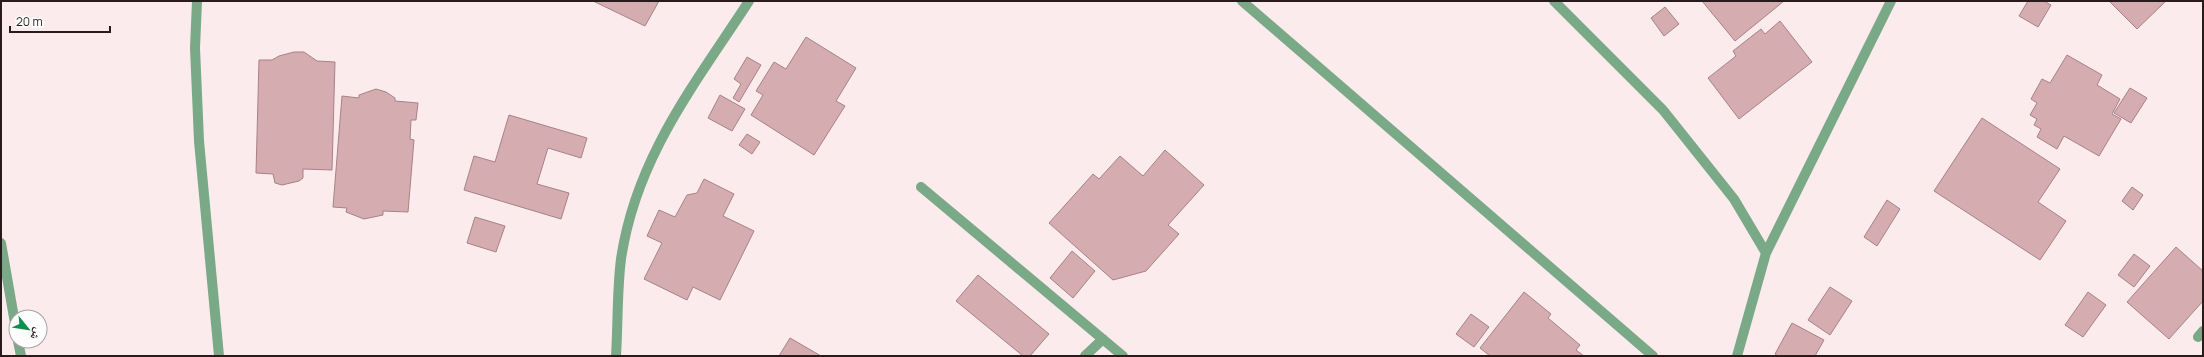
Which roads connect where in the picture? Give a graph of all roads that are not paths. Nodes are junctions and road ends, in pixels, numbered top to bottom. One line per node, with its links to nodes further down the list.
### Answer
1 (197, 1): 11 (street)
2 (749, 1): 12 (street)
3 (1242, 1): 15 (street)
4 (1554, 1): 8 (street)
5 (1891, 1): 8 (street)
6 (921, 187): 10 (street)
7 (1, 243): 9 (street)
8 (1766, 253): 16 (street)
9 (12, 309)
10 (1103, 339): 13 (street); 14 (street)
11 (219, 356)
12 (616, 356)
13 (1084, 356)
14 (1124, 356)
15 (1653, 356)
16 (1737, 356)

